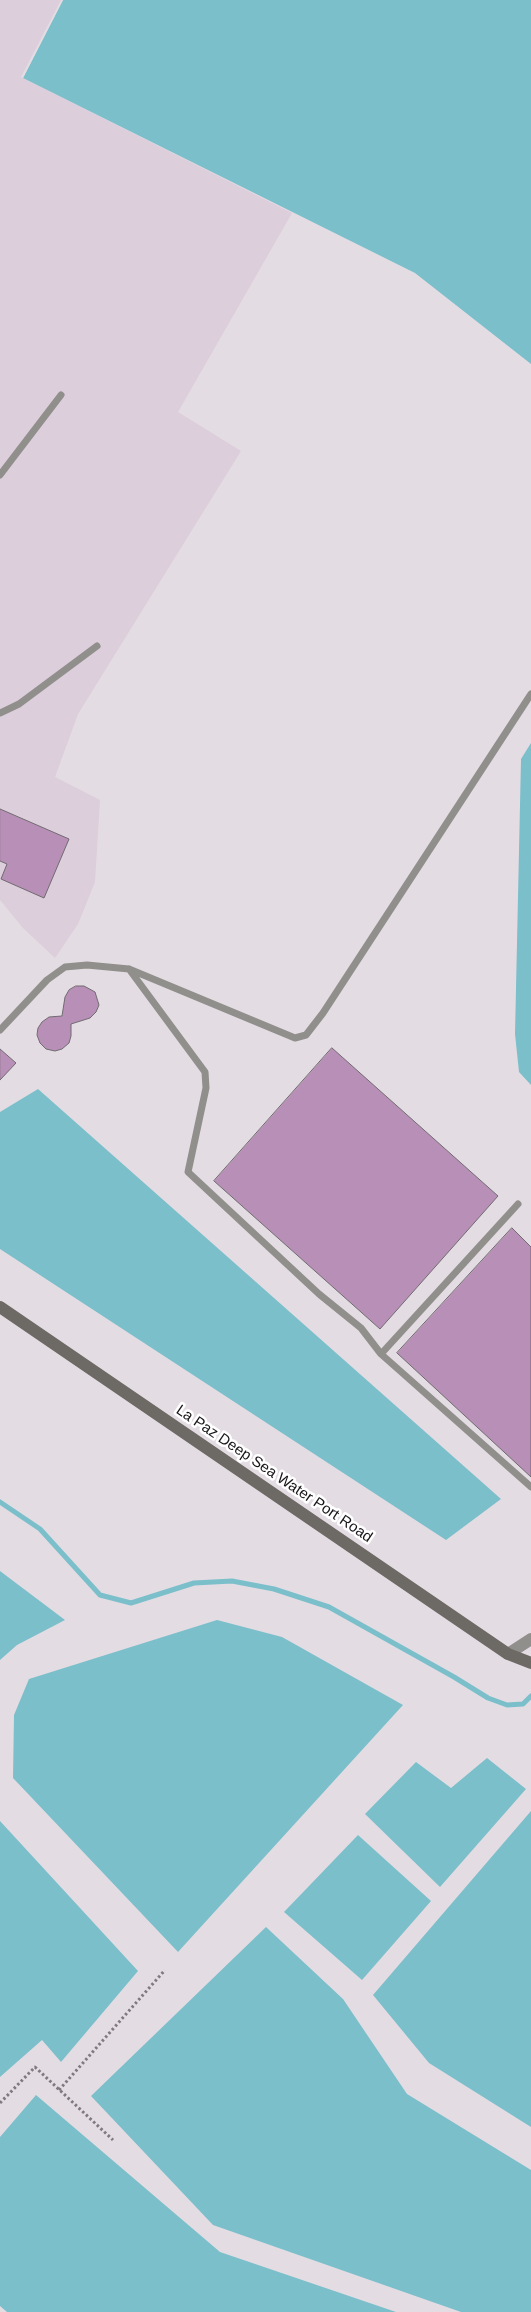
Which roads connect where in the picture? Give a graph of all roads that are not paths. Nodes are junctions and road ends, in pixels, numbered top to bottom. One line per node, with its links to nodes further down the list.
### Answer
1 (61, 394): 2 (lane)
2 (0, 475)
3 (97, 646): 5 (lane)
4 (531, 694): 6 (lane)
5 (0, 712)
6 (129, 969): 7 (lane); 10 (lane)
7 (0, 1030)
8 (518, 1204): 10 (lane)
9 (0, 1307): 13 (main road, La Paz Deep Sea Water Port Road)
10 (381, 1354): 11 (lane)
11 (531, 1487)
12 (531, 1639): 13 (street)
13 (508, 1654): 14 (main road, La Paz Deep Sea Water Port Road)
14 (531, 1663)

